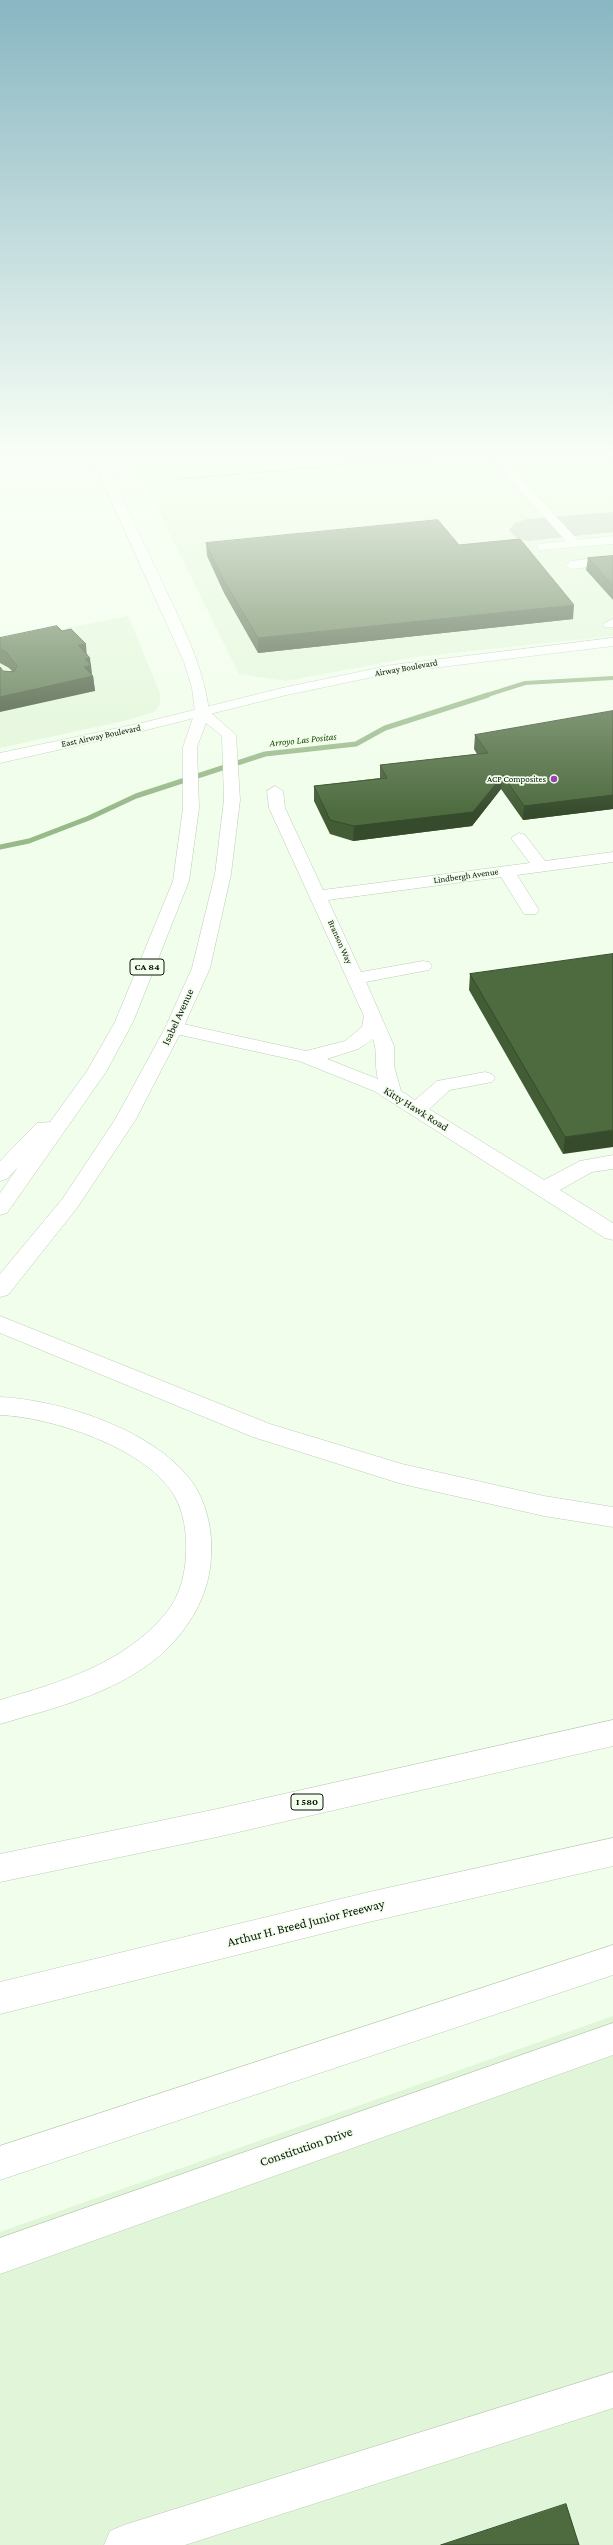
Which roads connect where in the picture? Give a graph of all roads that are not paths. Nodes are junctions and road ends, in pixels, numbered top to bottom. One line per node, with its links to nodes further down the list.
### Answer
1 (152, 577): 3 (main road, CA 84)
2 (613, 642): 3 (main road, Airway Boulevard)
3 (202, 712): 4 (main road, East Airway Boulevard); 15 (main road, Isabel Avenue); 20 (main road, CA 84)
4 (0, 758)
5 (275, 791): 10 (main road, Branson Way)
6 (519, 838): 8 (main road)
7 (613, 857): 8 (main road, Lindbergh Avenue)
8 (541, 867): 9 (main road, Lindbergh Avenue)
9 (506, 871): 10 (main road, Lindbergh Avenue); 11 (main road)
10 (319, 896): 13 (main road, Branson Way)
11 (530, 910)
12 (423, 966): 13 (main road)
13 (356, 978): 14 (main road, Branson Way)
14 (372, 1021): 16 (main road); 18 (main road, Branson Way)
15 (174, 1028): 16 (main road, Kitty Hawk Road); 26 (main road, Isabel Avenue)
16 (306, 1057): 18 (main road, Kitty Hawk Road)
17 (485, 1078): 19 (main road)
18 (392, 1093): 19 (main road, Kitty Hawk Road)
19 (417, 1109): 23 (main road, Kitty Hawk Road)
20 (67, 1113): 22 (main road); 24 (main road, CA 84)
21 (613, 1162): 23 (main road)
22 (0, 1174)
23 (543, 1190): 25 (main road, Kitty Hawk Road)
24 (0, 1208)
25 (613, 1233)
26 (0, 1288)
27 (0, 1324): 29 (main road)
28 (0, 1406): 30 (main road)
29 (613, 1517)
30 (0, 1712)
31 (613, 1733): 33 (main road, I 580)
32 (613, 1852): 35 (main road, Arthur H. Breed Junior Freeway)
33 (0, 1868)
34 (613, 1960): 37 (main road)
35 (0, 1998)
36 (613, 2039): 38 (main road, Constitution Drive)
37 (0, 2163)
38 (0, 2256)
39 (613, 2390): 40 (main road)
40 (124, 2545)

